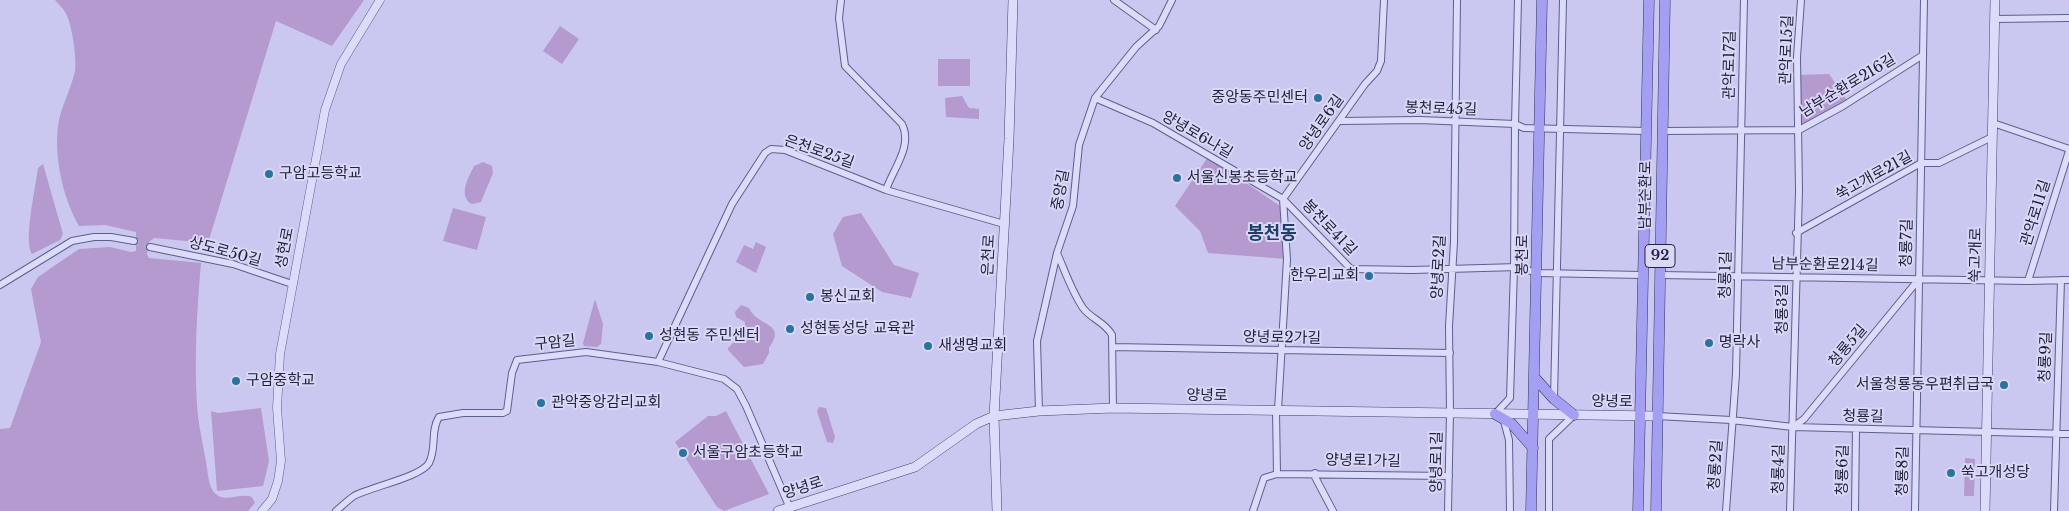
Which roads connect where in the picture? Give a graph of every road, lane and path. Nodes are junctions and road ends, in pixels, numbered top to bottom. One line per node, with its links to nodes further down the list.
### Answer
1 (380, 0): 58 (street, 성현로)
2 (841, 0): 35 (street)
3 (1013, 0): 37 (main road, 은천로)
4 (1114, 0): 19 (street)
5 (1172, 0): 19 (street, 중앙길)
6 (1384, 0): 22 (street, 양녕로6길)
7 (1457, 0): 23 (street, 양녕로2길)
8 (1518, 0): 24 (street, 봉천로)
9 (1542, 0): 26 (main road, 봉천로)
10 (1563, 0): 27 (street)
11 (1649, 0): 30 (main road, 남부순환로 / 92)
12 (1665, 0): 31 (main road, 남부순환로 / 92)
13 (1744, 0): 28 (street, 관악로17길)
14 (1801, 0): 29 (street, 관악로15길)
15 (1924, 0): 20 (street, 청룡7길)
16 (1995, 0): 18 (main road, 쑥고개로)
17 (2069, 18): 18 (street)
18 (1995, 19): 25 (main road, 쑥고개로)
19 (1156, 30): 21 (street, 중앙길)
20 (1923, 55): 29 (street, 남부순환로216길); 34 (street, 청룡7길)
21 (1095, 98): 36 (street, 양녕로6나길); 41 (street, 중앙길)
22 (1340, 121): 23 (street, 봉천로45길); 36 (street, 양녕로6길)
23 (1455, 122): 24 (street, 봉천로45길); 45 (street, 양녕로2길)
24 (1514, 124): 26 (street, 봉천로45길); 44 (street, 봉천로)
25 (1993, 124): 32 (main road, 쑥고개로); 33 (street)
26 (1540, 128): 27 (street); 46 (main road, 봉천로)
27 (1560, 129): 30 (street); 47 (street)
28 (1741, 130): 29 (street, 남부순환로216길); 31 (street, 남부순환로216길); 50 (street, 청룡1길)
29 (1799, 130): 38 (street, 청룡3길)
30 (1646, 131): 42 (main road, 남부순환로 / 92)
31 (1662, 131): 43 (main road, 남부순환로 / 92)
32 (1992, 136): 34 (street, 쑥고개로21길); 53 (main road, 쑥고개로)
33 (2069, 150): 56 (street, 관악로11길)
34 (1921, 163): 38 (street, 쑥고개로21길); 52 (street, 청룡7길)
35 (886, 190): 37 (street, 은천로25길); 64 (street, 은천로25길)
36 (1283, 199): 45 (street, 봉천로41길); 62 (street)
37 (1004, 224): 73 (main road, 은천로)
38 (1796, 233): 51 (street, 청룡3길)
39 (134, 242): 57 (street)
40 (150, 247): 58 (street, 상도로50길)
41 (1057, 252): 61 (street); 69 (street, 중앙길)
42 (1643, 262): 43 (main road); 48 (main road, 남부순환로 / 92)
43 (1660, 263): 49 (main road, 남부순환로 / 92)
44 (1514, 268): 45 (street, 봉천로41길); 46 (street, 봉천로41길); 74 (street, 봉천로)
45 (1452, 269): 63 (street, 양녕로2길)
46 (1537, 273): 47 (street); 65 (main road, 봉천로)
47 (1557, 273): 48 (street); 66 (street)
48 (1642, 275): 59 (main road, 남부순환로 / 92)
49 (1660, 275): 50 (street, 남부순환로214길); 60 (main road, 남부순환로 / 92)
50 (1738, 276): 51 (street, 남부순환로214길); 77 (street, 청룡1길)
51 (1795, 276): 52 (street, 남부순환로214길); 78 (street, 청룡3길)
52 (1919, 279): 53 (street, 남부순환로214길); 78 (street, 청룡5길); 80 (street, 청룡7길)
53 (1990, 280): 56 (street, 남부순환로214길); 81 (main road, 쑥고개로)
54 (2061, 280): 55 (street, 남부순환로214길); 56 (street, 남부순환로214길); 82 (street, 청룡9길)
55 (2069, 280)
56 (2028, 282)
57 (0, 284)
58 (292, 284): 89 (street, 성현로)
59 (1641, 314): 60 (main road); 75 (main road, 남부순환로 / 92)
60 (1660, 316): 76 (main road, 남부순환로 / 92)
61 (1114, 347): 62 (street, 양녕로2가길); 67 (street)
62 (1282, 350): 63 (street, 양녕로2가길); 68 (street)
63 (1450, 353): 70 (street, 양녕로2길)
64 (658, 362): 88 (street, 구암길); 90 (street, 구암길)
65 (1535, 378): 66 (main road); 71 (main road, 봉천로)
66 (1554, 399): 72 (main road)
67 (1113, 408): 68 (main road, 양녕로); 69 (main road, 양녕로)
68 (1277, 410): 70 (main road, 양녕로); 86 (street)
69 (1039, 411): 73 (main road, 양녕로)
70 (1450, 413): 74 (main road, 양녕로); 87 (street, 양녕로1길)
71 (1534, 414): 72 (main road, 양녕로); 74 (main road, 양녕로); 84 (main road, 봉천로)
72 (1574, 415): 75 (main road, 양녕로); 98 (street)
73 (994, 416): 88 (main road, 양녕로); 92 (main road, 은천로)
74 (1499, 416): 84 (main road); 96 (street)
75 (1638, 416): 76 (main road, 양녕로); 99 (main road, 남부순환로 / 92)
76 (1657, 416): 77 (street, 청룡길); 100 (main road, 남부순환로 / 92)
77 (1732, 420): 78 (street, 청룡길); 101 (street, 청룡2길)
78 (1793, 427): 79 (street, 청룡길); 102 (street, 청룡4길)
79 (1856, 429): 80 (street, 청룡길); 103 (street, 청룡6길)
80 (1917, 431): 81 (street, 청룡길); 104 (street, 청룡8길)
81 (1987, 432): 82 (street, 청룡길); 105 (main road, 쑥고개로)
82 (2056, 434): 83 (street, 청룡길); 106 (street, 청룡9길)
83 (2069, 434)
84 (1533, 448): 97 (main road, 봉천로)
85 (1315, 473): 86 (street, 양녕로1가길); 87 (street, 양녕로1가길); 94 (street)
86 (1277, 474): 93 (street)
87 (1449, 476): 95 (street, 양녕로1길)
88 (789, 506): 91 (main road, 양녕로)
89 (262, 511)
90 (336, 511)
91 (778, 511)
92 (997, 511)
93 (1253, 511)
94 (1333, 511)
95 (1448, 511)
96 (1510, 511)
97 (1532, 511)
98 (1549, 511)
99 (1638, 511)
100 (1656, 511)
101 (1726, 511)
102 (1790, 511)
103 (1854, 511)
104 (1915, 511)
105 (1985, 511)
106 (2054, 511)

